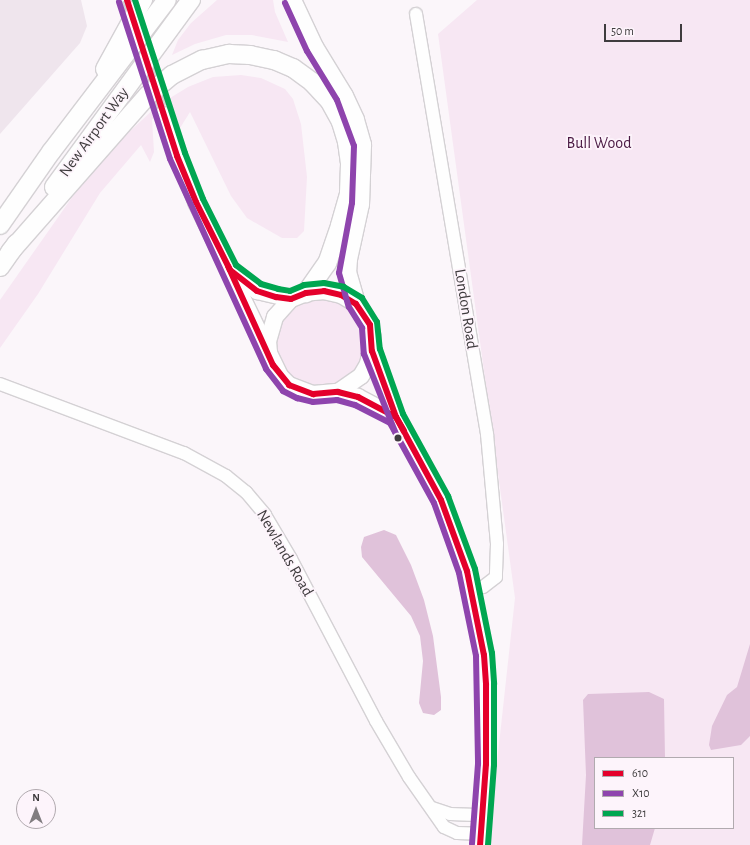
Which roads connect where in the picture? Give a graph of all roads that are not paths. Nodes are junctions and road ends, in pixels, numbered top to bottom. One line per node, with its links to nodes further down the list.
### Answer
1 (143, 0): 6 (highway)
2 (167, 0): 6 (highway, New Airport Way)
3 (191, 0): 9 (highway, New Airport Way)
4 (292, 0): 13 (highway)
5 (416, 14): 19 (street, London Road)
6 (84, 109): 8 (highway, New Airport Way)
7 (163, 116): 11 (main road)
8 (0, 225)
9 (10, 252): 10 (highway, New Airport Way); 12 (highway)
10 (0, 267)
11 (230, 270): 12 (main road); 15 (main road)
12 (299, 296): 13 (main road); 15 (main road)
13 (356, 304): 14 (main road)
14 (372, 351): 17 (main road); 18 (main road)
15 (269, 353): 17 (main road)
16 (0, 384): 20 (street, Newlands Road)
17 (338, 392): 18 (main road)
18 (396, 417): 19 (main road)
19 (471, 590): 21 (main road)
20 (432, 808): 21 (street); 22 (street, Newlands Road)
21 (483, 815): 22 (main road)
22 (480, 840)

